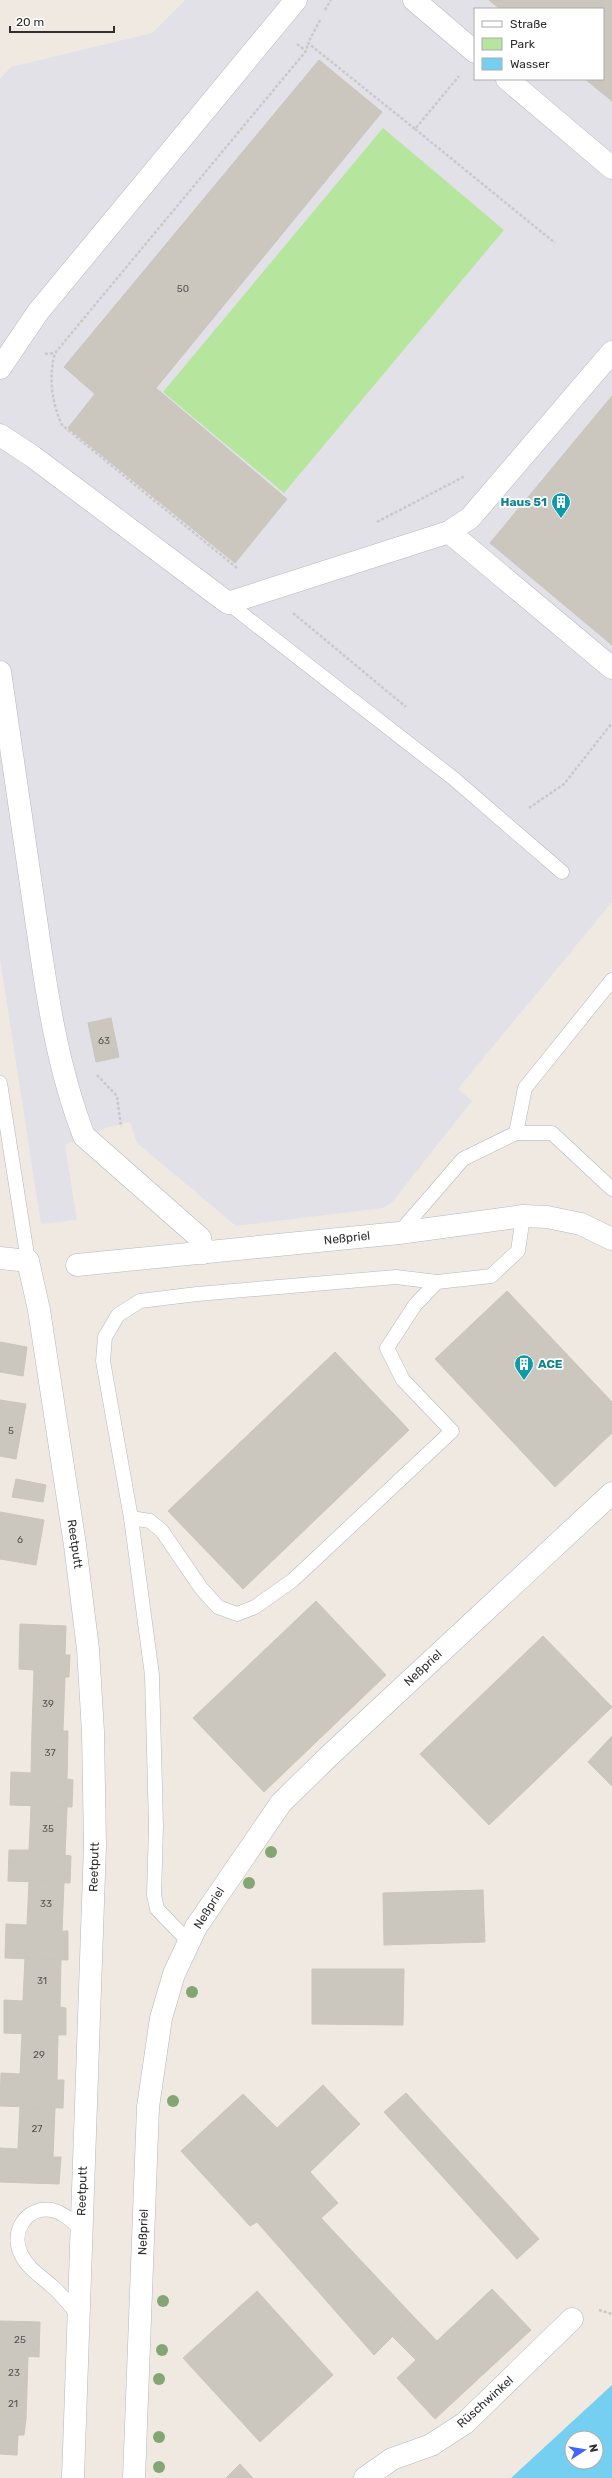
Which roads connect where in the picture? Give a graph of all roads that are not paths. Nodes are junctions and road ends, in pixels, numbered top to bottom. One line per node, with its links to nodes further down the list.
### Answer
1 (296, 0): 7 (street)
2 (414, 0): 3 (street)
3 (474, 51)
4 (508, 80): 5 (street)
5 (612, 168)
6 (612, 352): 9 (street)
7 (0, 368)
8 (0, 435): 10 (street)
9 (449, 532): 10 (street); 11 (street)
10 (228, 603): 13 (lane)
11 (612, 668)
12 (0, 672): 21 (street)
13 (562, 872)
14 (612, 980): 16 (lane)
15 (0, 1083): 23 (lane)
16 (516, 1133): 17 (lane); 19 (lane)
17 (612, 1189)
18 (522, 1216): 19 (street, Neßpriel); 20 (street, Neßpriel); 25 (lane)
19 (399, 1232): 21 (street, Neßpriel)
20 (612, 1239)
21 (203, 1254): 24 (street, Neßpriel)
22 (0, 1258): 23 (street)
23 (28, 1261): 29 (street, Reetputt)
24 (77, 1265)
25 (437, 1282): 27 (lane); 27 (lane)
26 (612, 1492): 28 (street, Neßpriel)
27 (131, 1518): 28 (lane)
28 (189, 1942): 33 (street, Neßpriel)
29 (80, 2228): 30 (street, Reetputt); 30 (lane)
30 (78, 2315): 32 (street, Reetputt)
31 (572, 2319): 34 (street, Rüschwinkel)
32 (72, 2478)
33 (134, 2478)
34 (365, 2478)

